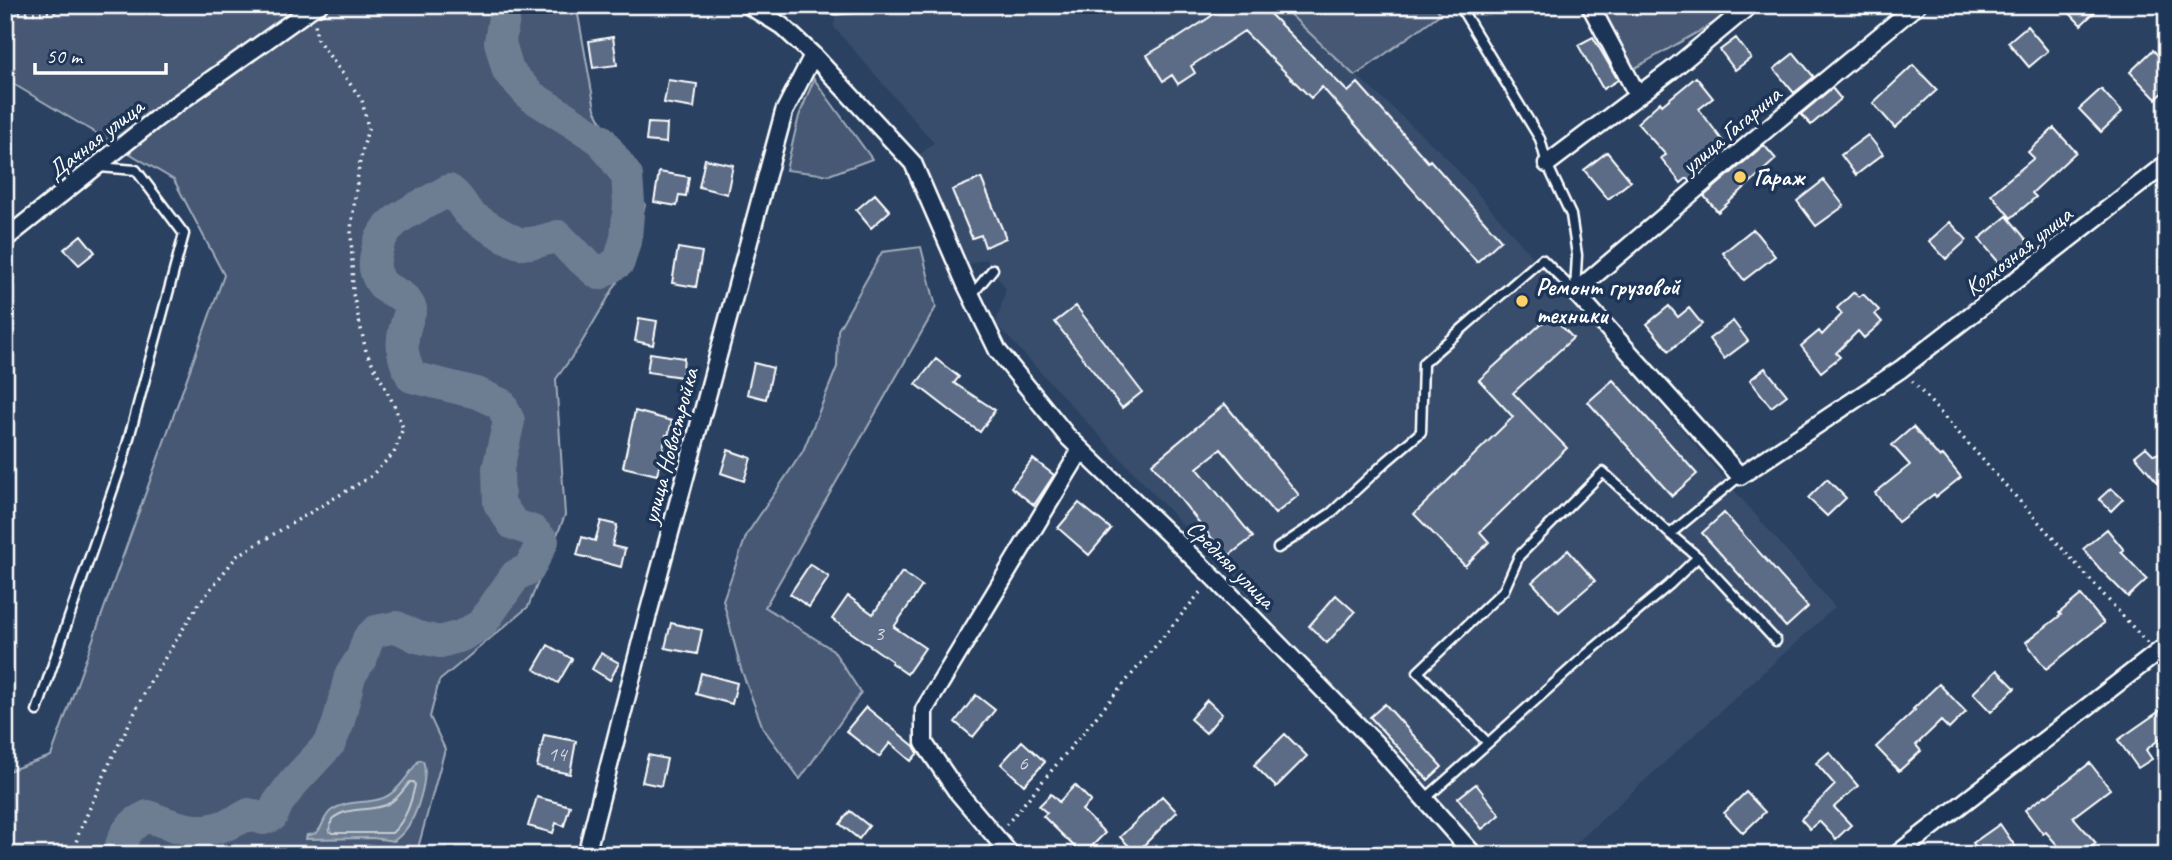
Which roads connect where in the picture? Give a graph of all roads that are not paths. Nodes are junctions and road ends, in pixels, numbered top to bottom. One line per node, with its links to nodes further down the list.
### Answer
1 (748, 5): 9 (street, Средняя улица)
2 (791, 5): 3 (lane)
3 (889, 5)
4 (1459, 5): 12 (lane)
5 (1590, 5): 10 (street)
6 (1750, 5): 10 (street)
7 (1917, 5): 16 (street, улица Гагарина)
8 (316, 6): 13 (street, Дачная улица)
9 (813, 55): 17 (street, Средняя улица); 30 (street, улица Новостройка)
10 (1638, 96): 12 (street)
11 (2167, 163): 19 (street, Колхозная улица)
12 (1546, 164): 16 (lane)
13 (96, 167): 14 (street, Дачная улица); 25 (lane)
14 (5, 239)
15 (993, 269): 17 (lane)
16 (1575, 292): 19 (street); 21 (lane)
17 (971, 296): 18 (street, Средняя улица)
18 (1081, 450): 27 (street, Средняя улица); 28 (street)
19 (1740, 476): 20 (lane)
20 (1670, 534): 22 (lane); 26 (lane)
21 (1278, 548)
22 (1698, 557): 23 (lane); 26 (lane)
23 (1776, 641)
24 (2161, 650): 31 (street)
25 (37, 711)
26 (1488, 743): 27 (lane)
27 (1425, 799): 29 (street, Средняя улица)
28 (1004, 849)
29 (1466, 852)
30 (586, 855)
31 (1896, 855)

